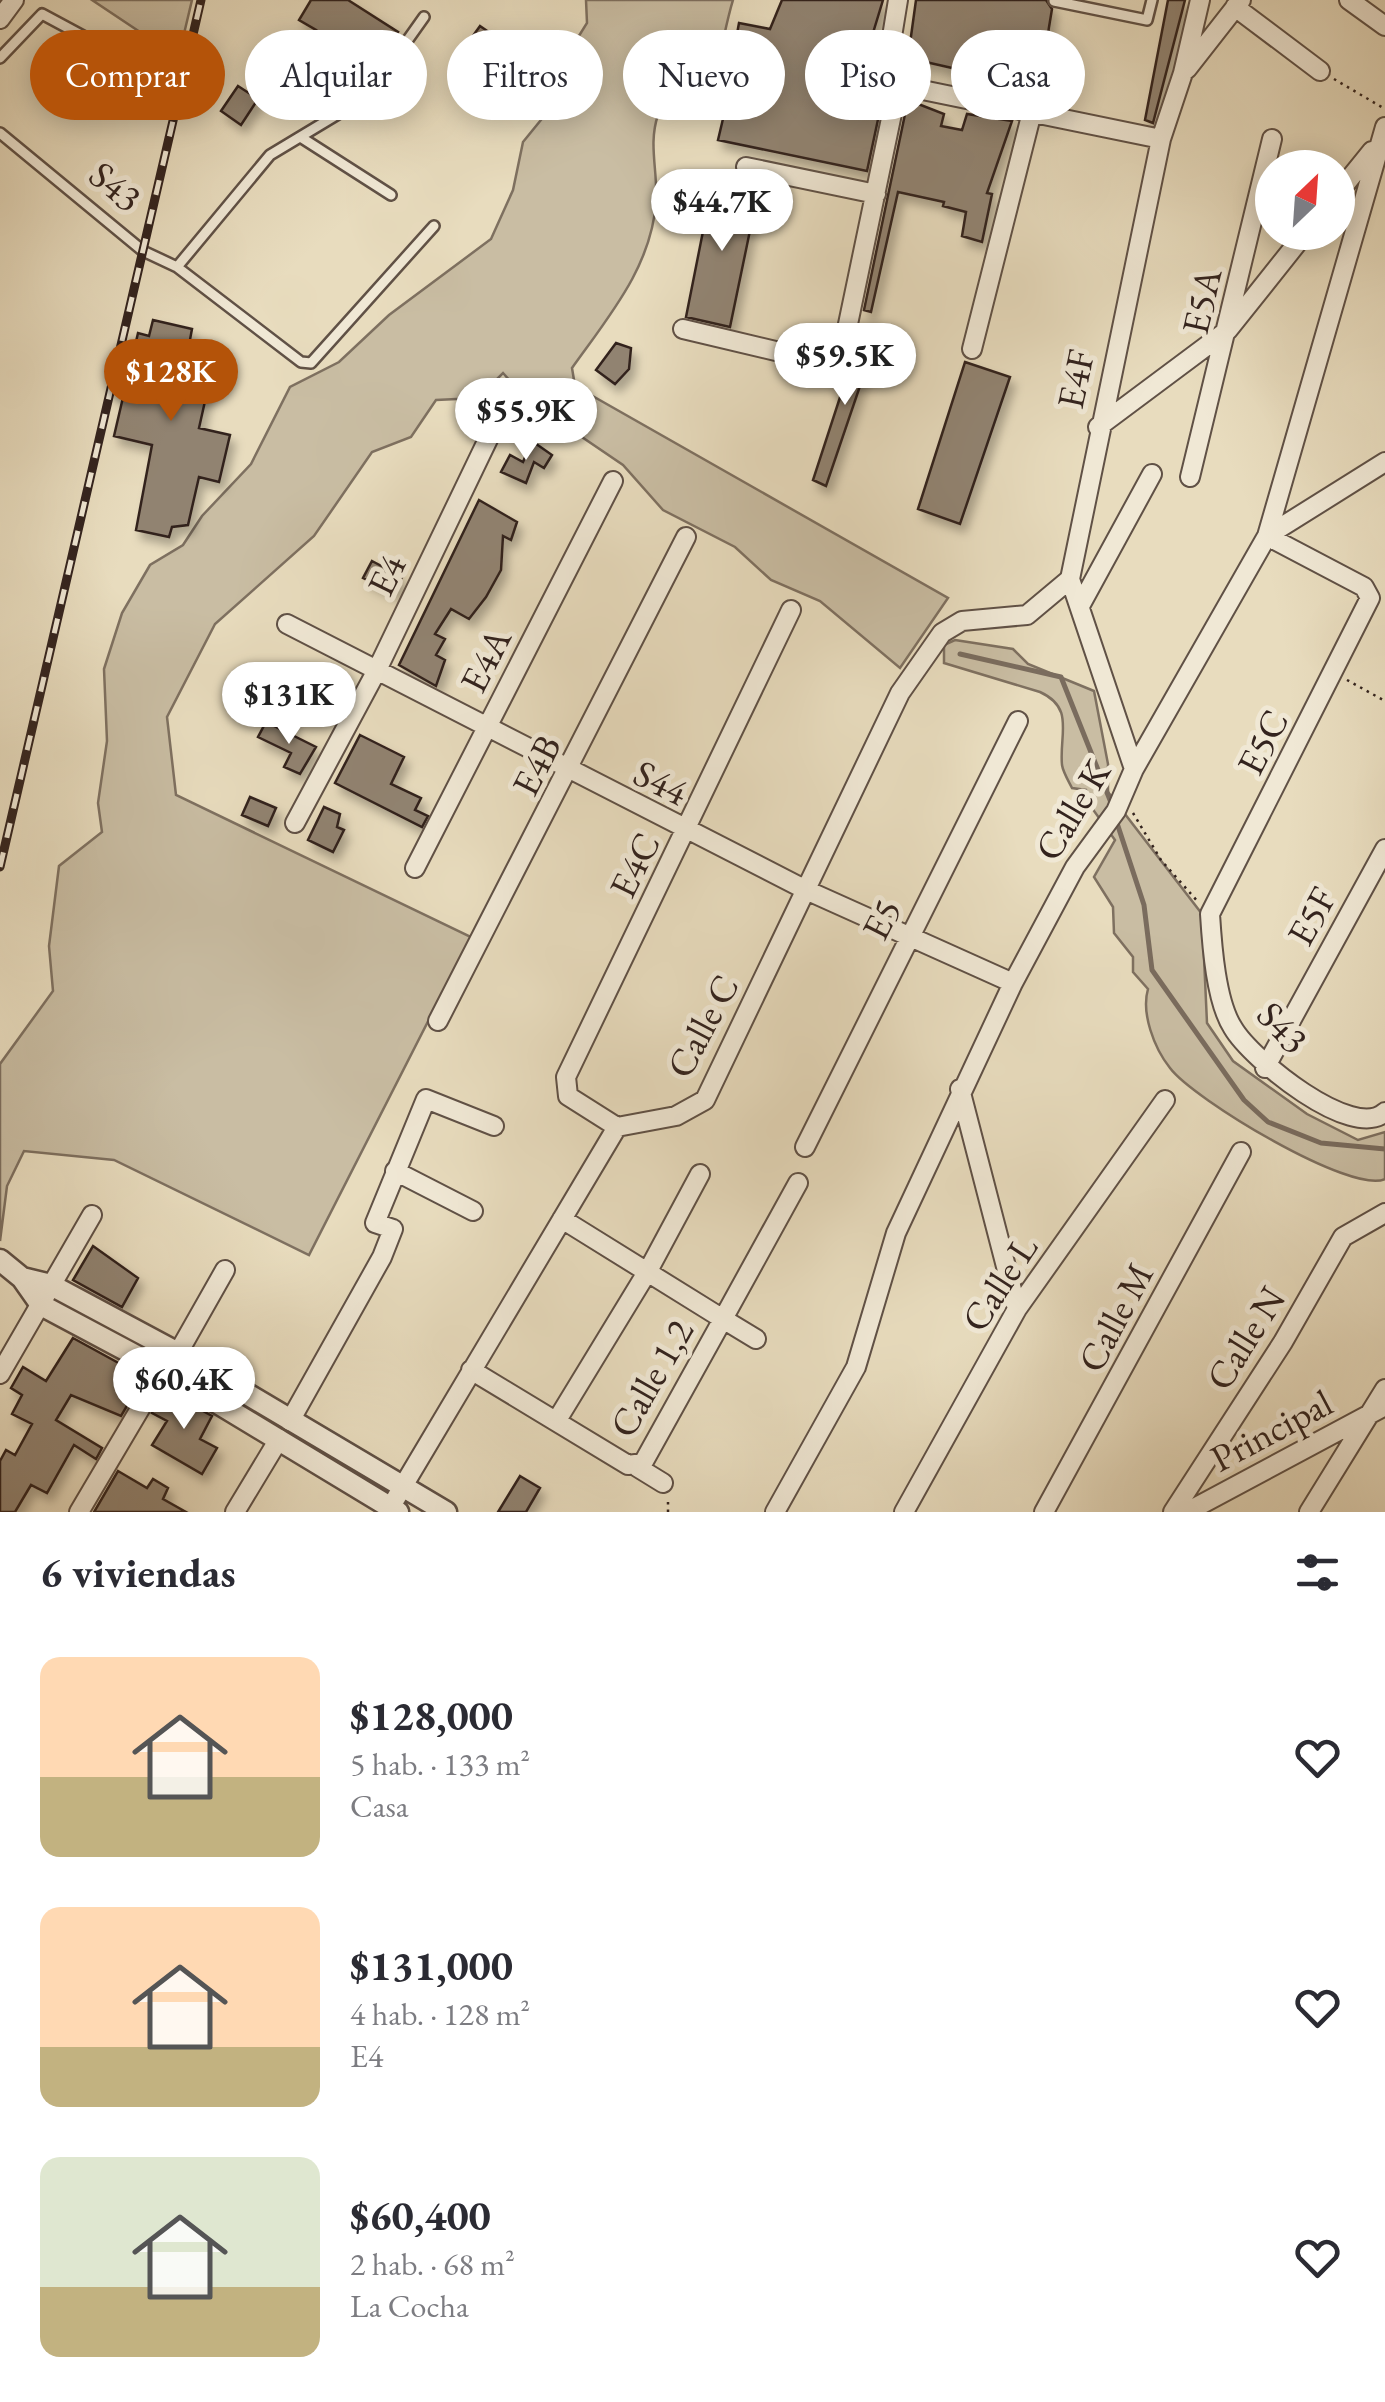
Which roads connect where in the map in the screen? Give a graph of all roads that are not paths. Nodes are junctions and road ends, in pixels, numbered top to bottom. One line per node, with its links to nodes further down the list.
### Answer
1 (14, 0): 8 (street)
2 (898, 0): 12 (street)
3 (1152, 0): 6 (lane)
4 (1200, 0): 15 (street, E4F)
5 (1348, 0): 10 (street)
6 (1054, 1)
7 (1238, 4): 14 (street); 15 (street)
8 (0, 17)
9 (424, 17): 21 (lane)
10 (1385, 26)
11 (72, 30): 13 (lane)
12 (893, 30)
13 (0, 58)
14 (1320, 71)
15 (1183, 73): 22 (street, E4F)
16 (891, 120): 26 (street)
17 (1030, 120): 33 (street)
18 (1070, 120): 22 (street)
19 (0, 133): 30 (lane, S43)
20 (1382, 135): 25 (street); 40 (street, Calle K)
21 (302, 138): 27 (lane); 30 (lane)
22 (1161, 139): 35 (street, E4F)
23 (1272, 140): 32 (street, E5A)
24 (746, 167): 26 (street)
25 (1355, 171)
26 (876, 194): 31 (street)
27 (391, 195)
28 (434, 226): 30 (lane, S43)
29 (1292, 250): 32 (street)
30 (177, 266)
31 (683, 329)
32 (1228, 330): 35 (street); 38 (street, E5A)
33 (972, 350)
34 (504, 406): 46 (street, E4)
35 (1098, 427): 42 (street, E4F)
36 (1385, 462): 40 (street)
37 (1152, 474): 43 (street)
38 (1190, 476)
39 (613, 481): 48 (street, E4A)
40 (1267, 536): 49 (street, Calle K); 56 (street, E5C)
41 (686, 537): 50 (street, E4B)
42 (1070, 578): 43 (street); 55 (street, Calle C)
43 (1080, 606): 49 (street)
44 (792, 610): 52 (street, E4C)
45 (286, 624): 46 (street, S44)
46 (376, 672): 48 (street, S44); 51 (street, E4)
47 (1018, 721): 57 (street, E5)
48 (486, 730): 50 (street, S44); 54 (street, E4A)
49 (1134, 770): 58 (street, Calle K)
50 (570, 772): 52 (street, S44); 59 (street, E4B)
51 (294, 824)
52 (687, 831): 55 (street, S44); 65 (street, E4C)
53 (1385, 849): 60 (street, E5F)
54 (416, 868)
55 (806, 890): 57 (street, S44); 65 (street, Calle C)
56 (1210, 914): 60 (street, S43)
57 (907, 939): 58 (street, S44); 66 (street, E5)
58 (1012, 984): 61 (street, Calle K)
59 (438, 1021)
60 (1265, 1068): 63 (street, S43)
61 (960, 1089): 81 (street); 100 (street, Calle K)
62 (1166, 1100): 81 (street, Calle L)
63 (1384, 1114)
64 (494, 1126): 68 (street)
65 (617, 1127): 74 (street)
66 (805, 1147)
67 (1241, 1152): 102 (street, Calle M)
68 (396, 1171): 71 (street); 92 (street)
69 (700, 1174): 76 (street)
70 (798, 1182): 82 (street)
71 (473, 1212)
72 (1385, 1213): 103 (street, Calle N)
73 (92, 1214): 79 (street)
74 (562, 1219): 76 (street, Calle 1,2); 86 (street)
75 (0, 1260): 78 (street)
76 (649, 1269): 82 (street, Calle 1,2); 91 (street)
77 (225, 1270): 84 (street)
78 (22, 1278): 79 (street); 80 (street)
79 (51, 1285): 80 (street); 84 (street)
80 (41, 1305): 85 (street); 87 (street)
81 (1017, 1308): 101 (street, Calle L)
82 (723, 1319): 83 (street); 93 (street, Calle 1,2)
83 (756, 1338)
84 (178, 1354): 92 (street)
85 (162, 1370): 92 (street); 97 (street)
86 (471, 1370): 91 (street, Calle 1,2); 95 (street)
87 (0, 1374)
88 (1385, 1389): 90 (street)
89 (1385, 1406): 90 (street, Principal)
90 (1366, 1416): 104 (street, Principal); 105 (street)
91 (556, 1420): 93 (street, Calle 1,2)
92 (285, 1430): 95 (street); 96 (street); 98 (street)
93 (637, 1467): 94 (street)
94 (663, 1483)
95 (402, 1486): 96 (street); 99 (street)
96 (392, 1511)
97 (79, 1512)
98 (236, 1512)
99 (446, 1512)
100 (774, 1512)
101 (904, 1512)
102 (1044, 1512)
103 (1173, 1512)
104 (1187, 1512)
105 (1309, 1512)

